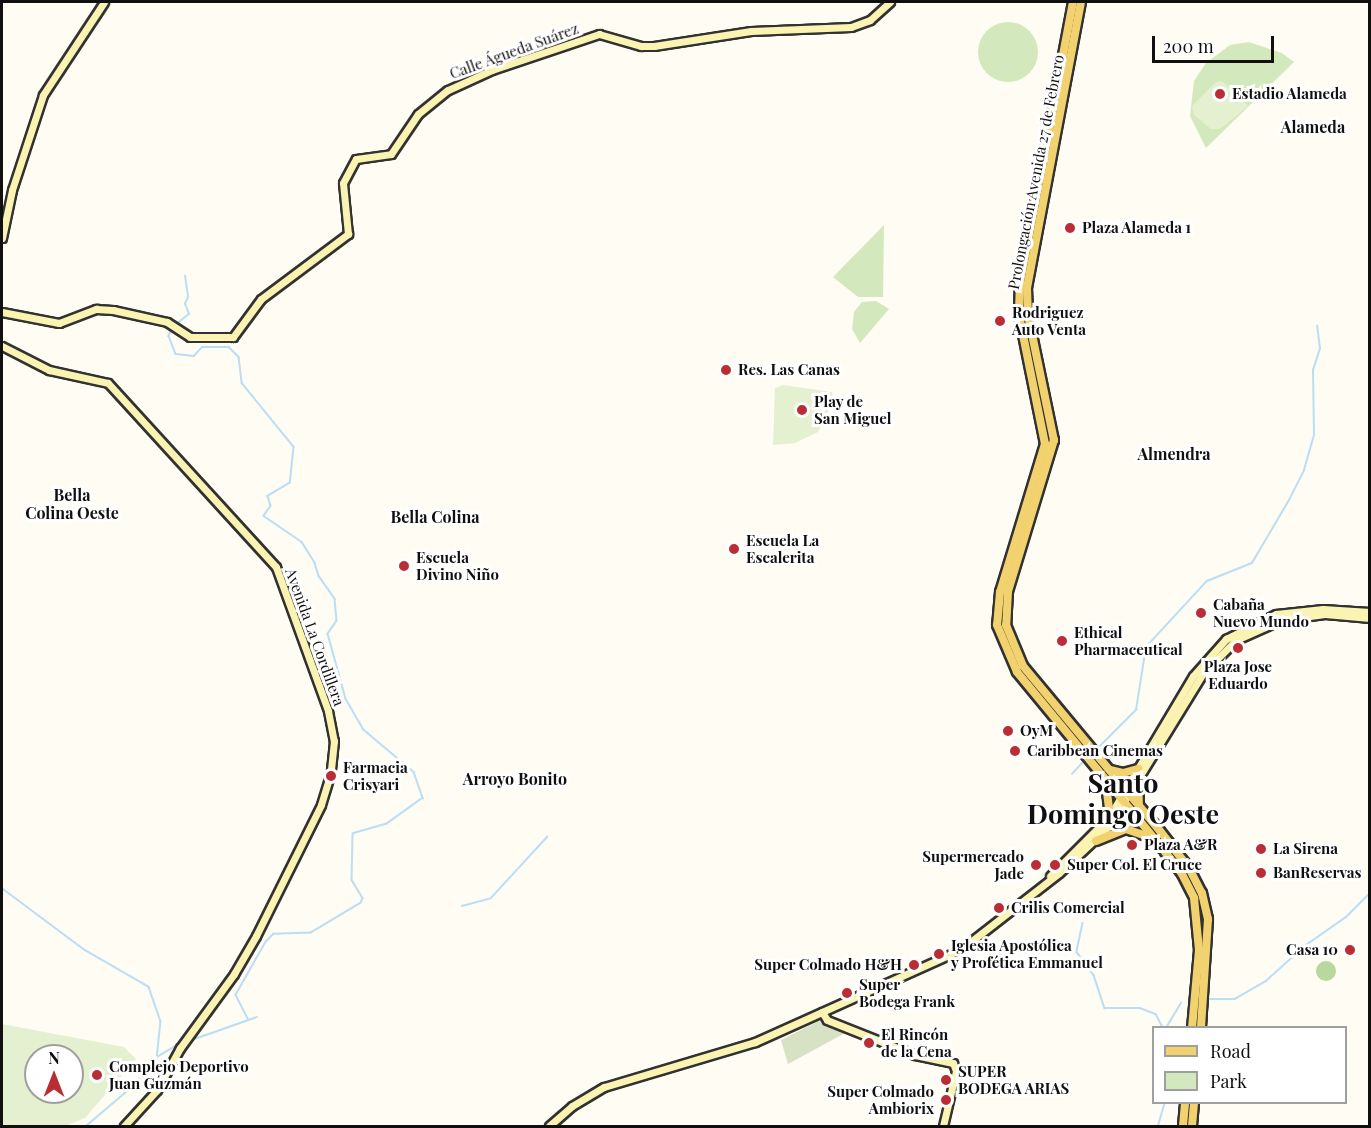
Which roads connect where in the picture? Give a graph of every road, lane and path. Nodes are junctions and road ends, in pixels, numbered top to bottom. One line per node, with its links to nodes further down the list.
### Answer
1 (104, 2): 5 (main road)
2 (890, 2): 6 (main road, Calle Águeda Suárez)
3 (1072, 2): 13 (main road, Prolongación Avenida 27 de Febrero)
4 (1081, 2): 10 (main road, Prolongación Avenida 27 de Febrero)
5 (2, 238)
6 (2, 312)
7 (2, 346): 26 (main road, Avenida La Cordillera)
8 (1370, 612): 11 (main road)
9 (1370, 618): 12 (main road)
10 (1108, 769): 11 (main road); 14 (main road, Prolongación Avenida 27 de Febrero)
11 (1138, 769): 14 (main road)
12 (1138, 779): 14 (main road); 16 (main road)
13 (1105, 780): 15 (main road, Prolongación Avenida 27 de Febrero); 17 (main road)
14 (1127, 792): 15 (main road); 16 (main road, Prolongación Avenida 27 de Febrero)
15 (1122, 800): 17 (main road); 18 (main road, Prolongación Avenida 27 de Febrero); 19 (main road)
16 (1143, 810): 23 (main road, Prolongación Avenida 27 de Febrero)
17 (1110, 815): 20 (main road)
18 (1155, 839): 19 (main road); 22 (main road, Prolongación Avenida 27 de Febrero)
19 (1096, 841): 20 (main road)
20 (1049, 878): 21 (main road)
21 (822, 1012): 27 (main road); 28 (main road)
22 (1192, 1026)
23 (1201, 1026)
24 (1185, 1104): 29 (main road)
25 (1194, 1104): 30 (main road)
26 (124, 1126)
27 (549, 1126)
28 (943, 1126)
29 (1183, 1126)
30 (1192, 1126)

